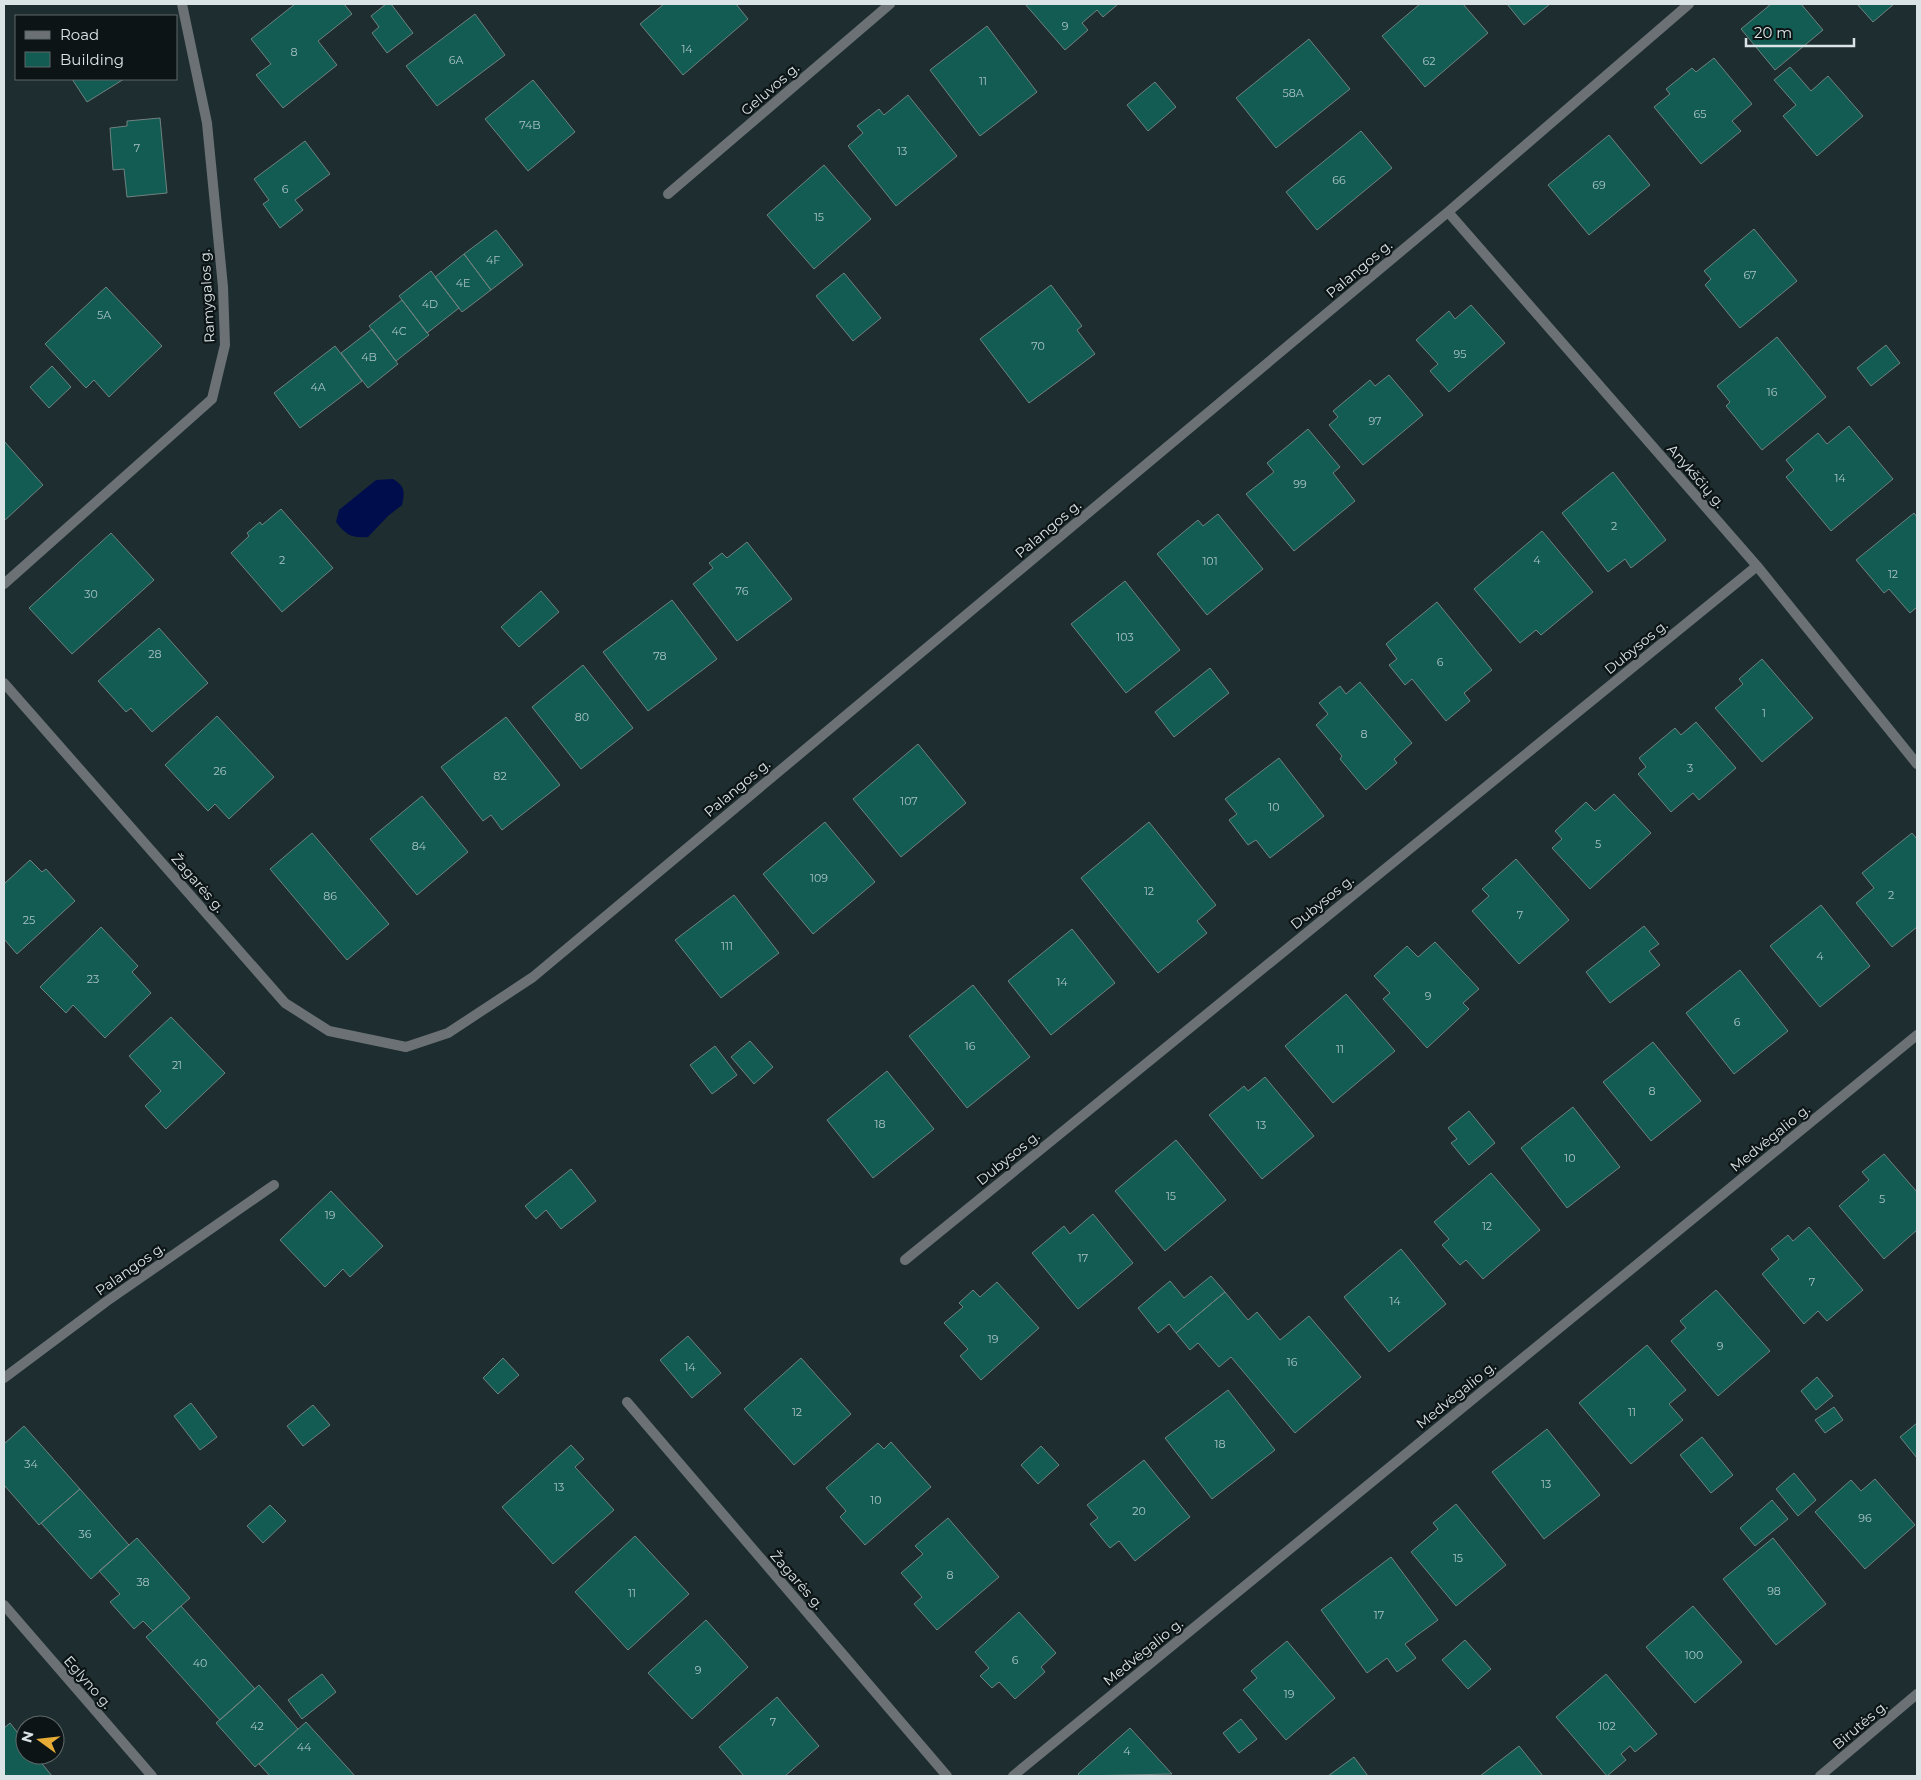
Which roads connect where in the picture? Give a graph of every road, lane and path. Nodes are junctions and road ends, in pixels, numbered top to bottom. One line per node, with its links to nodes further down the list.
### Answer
1 (182, 4): 7 (street, Ramygalos g.)
2 (890, 4): 4 (street, Geluvos g.)
3 (1689, 4): 5 (street, Palangos g.)
4 (668, 194)
5 (1448, 212): 6 (street, Anykščių g.); 11 (street, Palangos g.)
6 (1757, 566): 9 (street, Anykščių g.); 13 (street, Dubysos g.)
7 (4, 584)
8 (4, 684): 11 (street, Žagarės g.)
9 (1917, 764)
10 (1917, 1035): 20 (street, Medvėgalio g.)
11 (406, 1047)
12 (274, 1185): 14 (street, Palangos g.)
13 (905, 1260)
14 (4, 1378)
15 (627, 1402): 19 (street, Žagarės g.)
16 (4, 1605): 18 (street, Eglyno g.)
17 (1917, 1694): 21 (street, Birutės g.)
18 (152, 1776)
19 (947, 1776)
20 (1013, 1776)
21 (1820, 1776)

